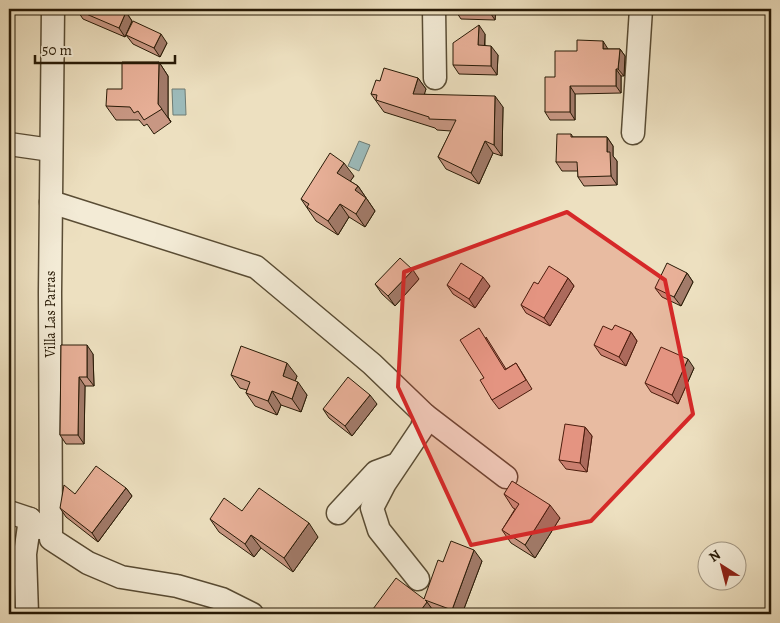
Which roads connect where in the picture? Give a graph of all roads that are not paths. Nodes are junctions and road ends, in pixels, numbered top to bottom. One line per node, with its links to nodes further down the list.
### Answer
1 (52, 9): 7 (street, Villa Las Parras)
2 (434, 9): 4 (street)
3 (641, 9): 5 (street)
4 (435, 78)
5 (633, 133)
6 (9, 144): 7 (street)
7 (51, 150): 8 (street, Villa Las Parras)
8 (51, 202): 9 (street); 15 (street, Villa Las Parras)
9 (425, 415): 10 (street); 11 (street)
10 (399, 464): 13 (street); 16 (street)
11 (506, 477)
12 (9, 512): 14 (street)
13 (338, 513)
14 (30, 519): 15 (street); 17 (street)
15 (51, 539): 18 (street)
16 (418, 579)
17 (27, 614)
18 (252, 614)

